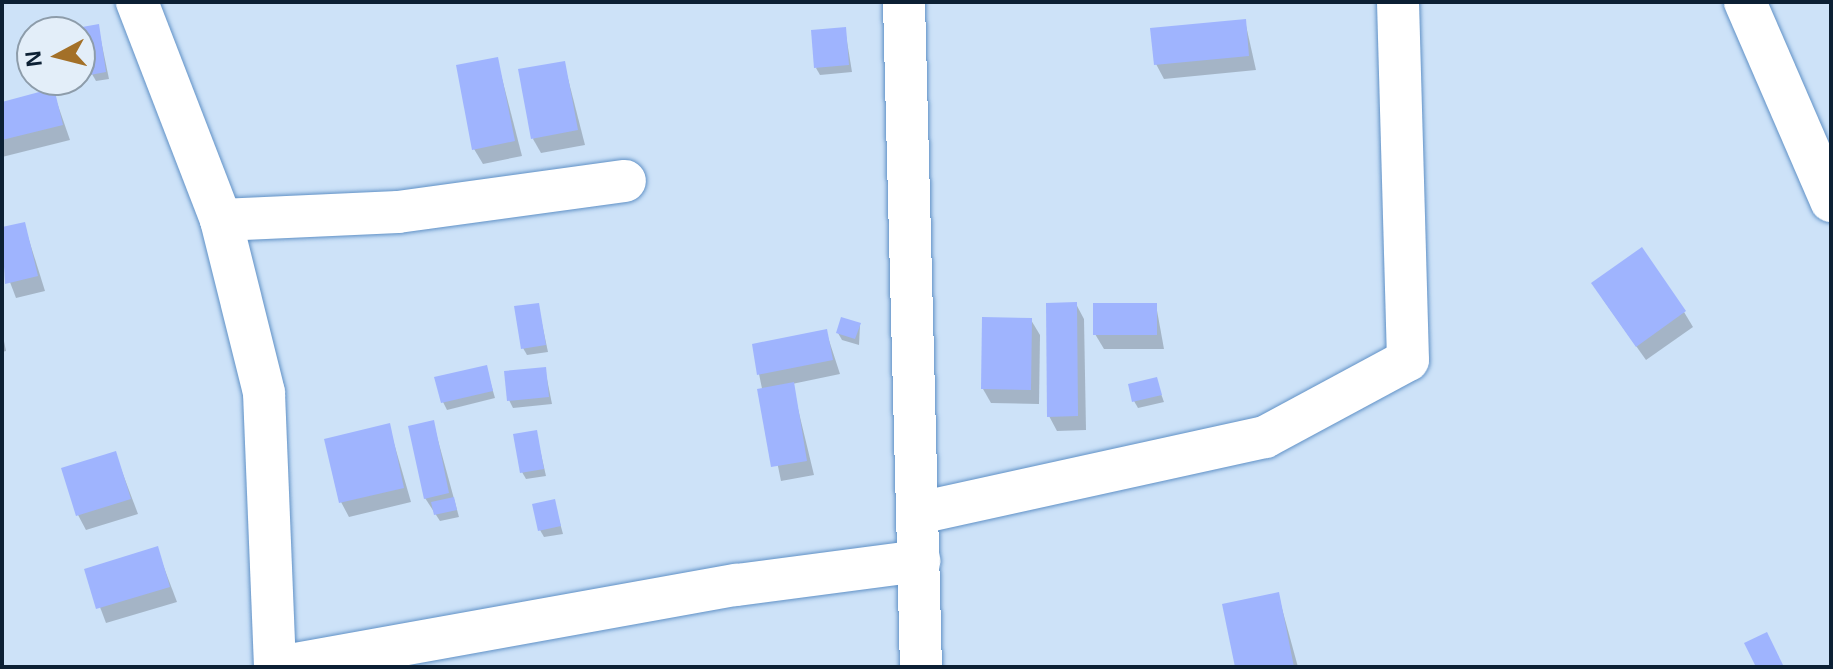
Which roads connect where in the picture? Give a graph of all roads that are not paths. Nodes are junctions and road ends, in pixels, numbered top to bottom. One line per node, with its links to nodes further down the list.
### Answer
1 (137, 2): 7 (street)
2 (904, 2): 8 (street)
3 (1398, 2): 8 (street)
4 (1745, 2): 6 (street)
5 (625, 181): 7 (street)
6 (1831, 201)
7 (221, 220): 10 (street)
8 (919, 513): 9 (street)
9 (919, 561): 10 (street); 11 (street)
10 (277, 667)
11 (921, 667)

